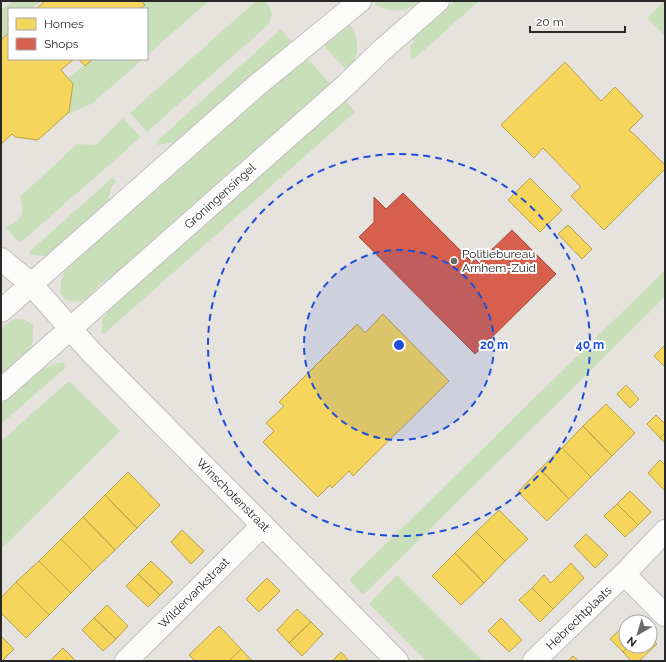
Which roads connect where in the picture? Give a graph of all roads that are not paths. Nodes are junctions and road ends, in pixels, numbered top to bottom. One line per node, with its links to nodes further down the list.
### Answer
1 (360, 1): 4 (street)
2 (438, 1): 6 (street, Groningensingel)
3 (1, 259): 4 (street)
4 (31, 284): 5 (street); 6 (street, Winschotenstraat)
5 (1, 311)
6 (70, 329): 7 (street, Groningensingel); 8 (street, Winschotenstraat)
7 (1, 390)
8 (263, 525): 12 (street, Wildervankstraat); 13 (street, Winschotenstraat)
9 (665, 531): 10 (street, Hebrechtplaats)
10 (624, 574): 11 (street); 14 (street, Hebrechtplaats)
11 (665, 615)
12 (126, 661)
13 (397, 661)
14 (534, 661)

